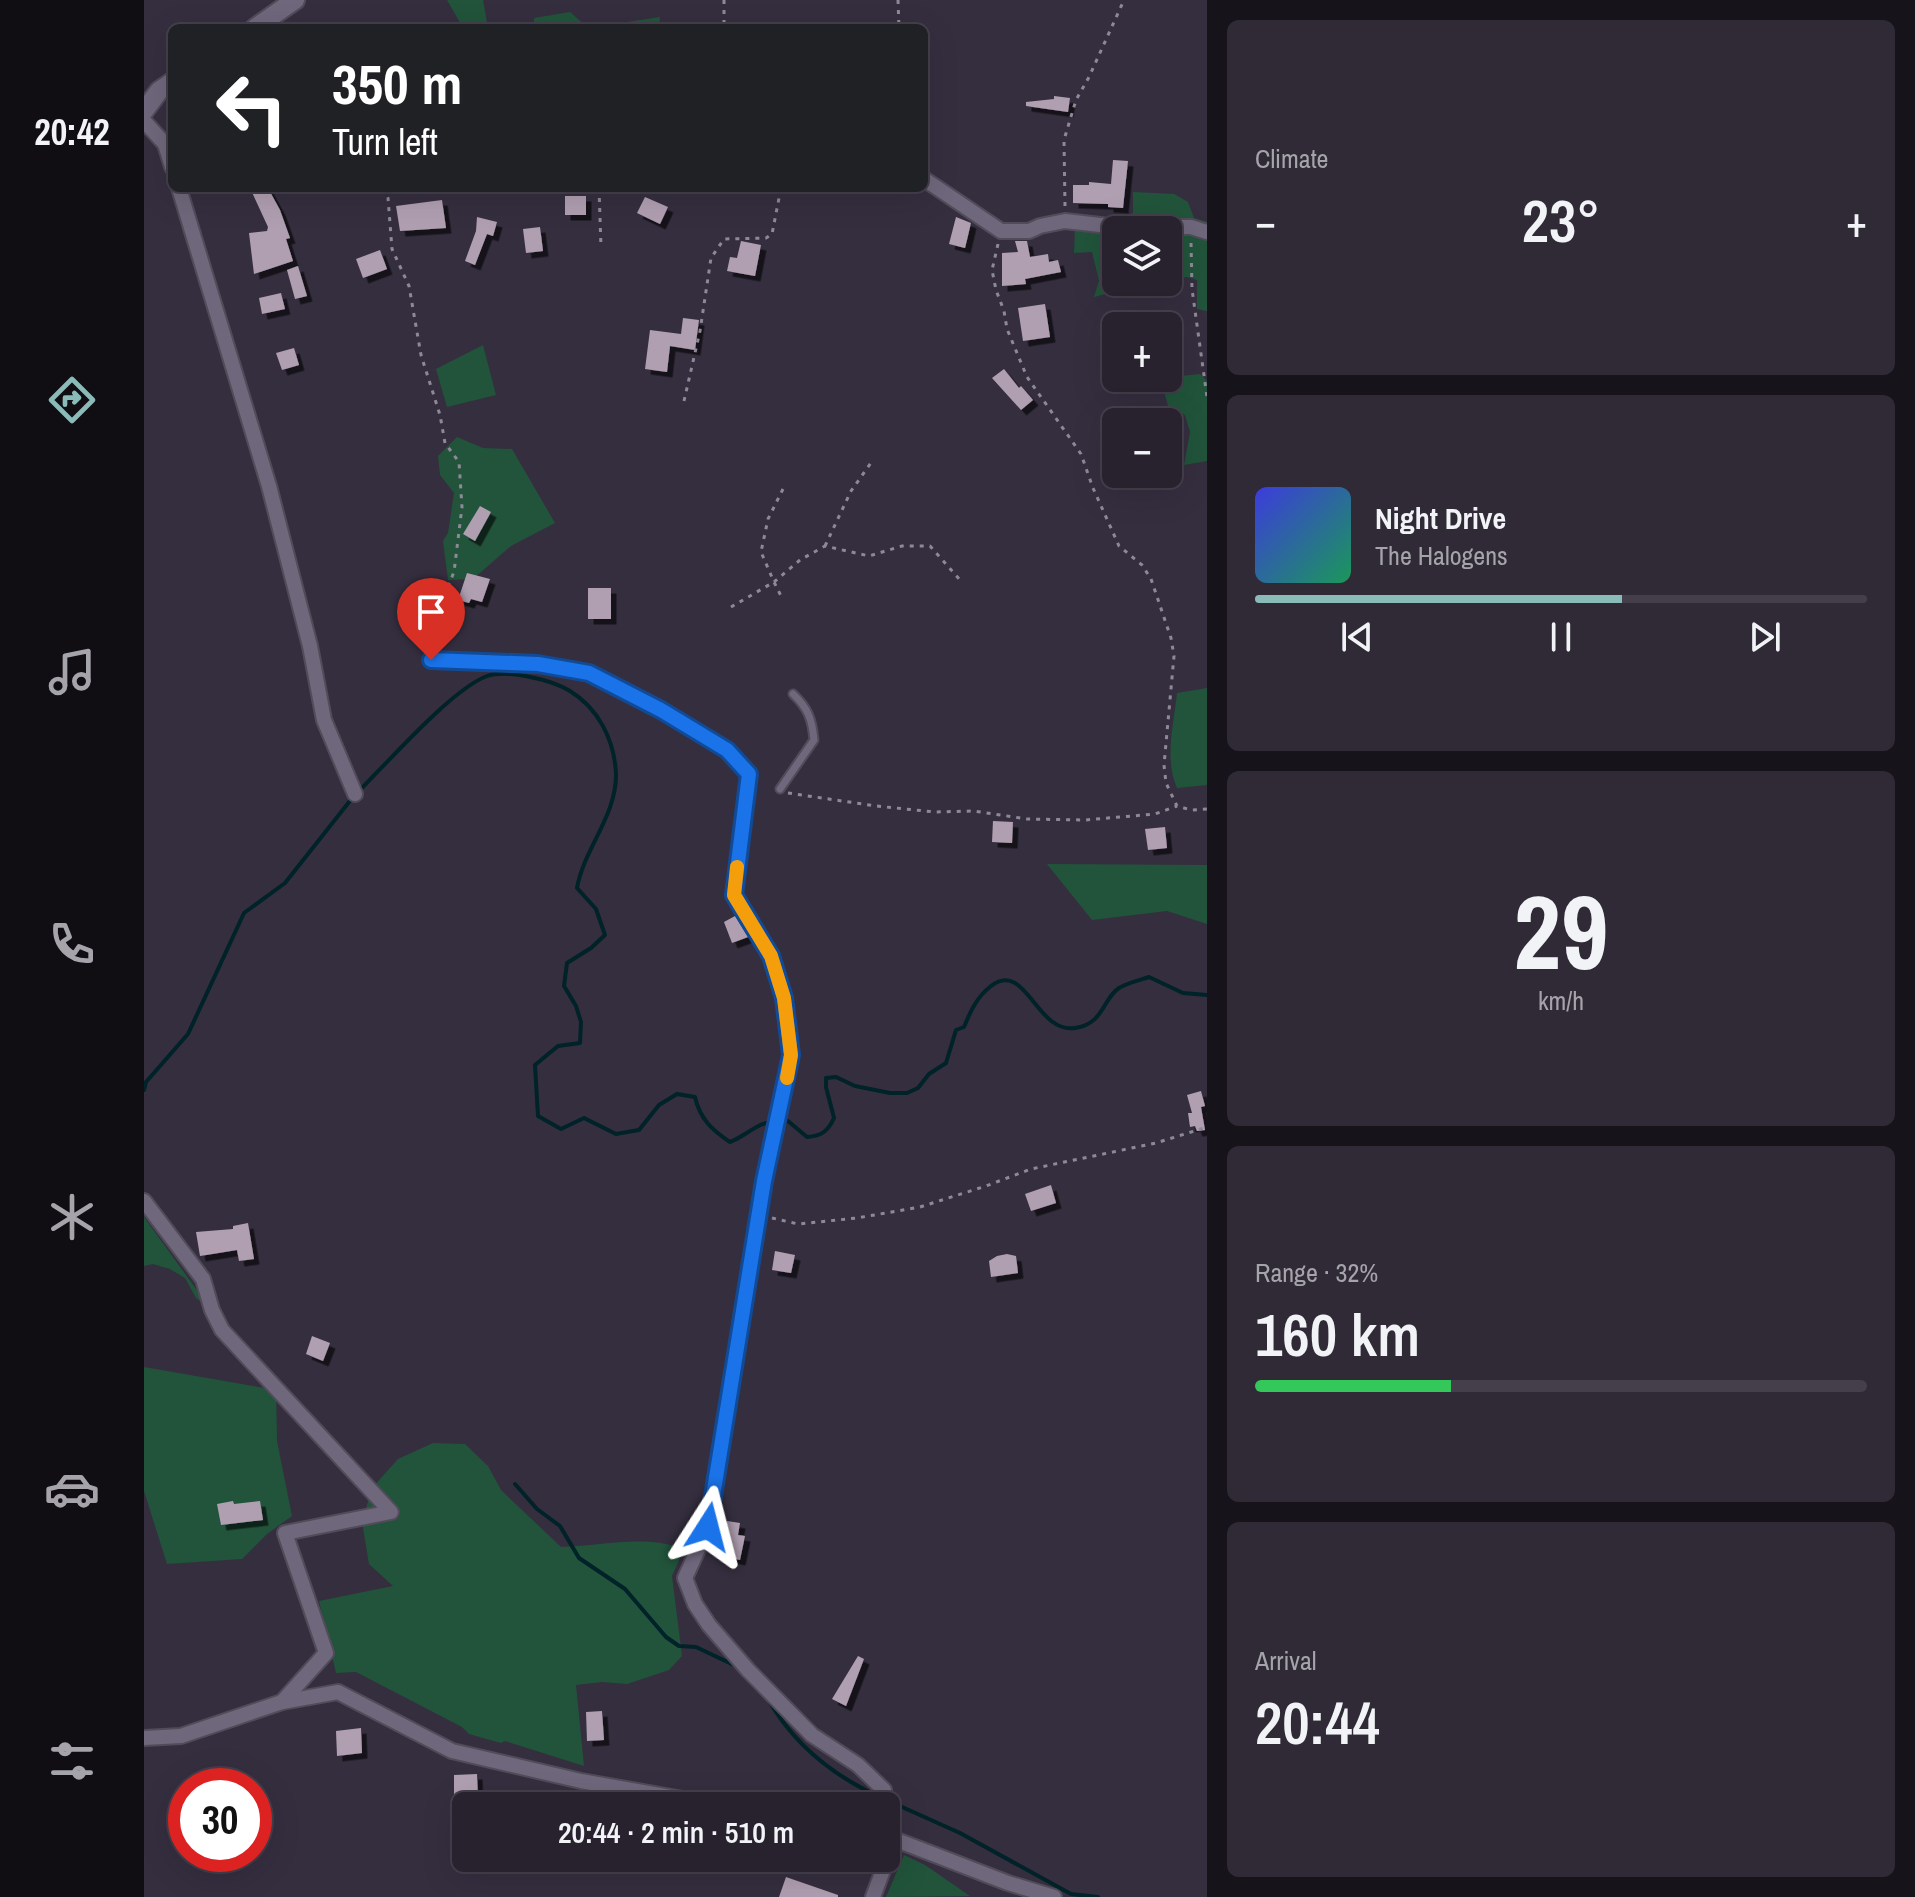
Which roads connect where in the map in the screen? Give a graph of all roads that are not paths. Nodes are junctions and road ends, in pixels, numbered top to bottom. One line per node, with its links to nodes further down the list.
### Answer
1 (295, 0): 2 (street)
2 (261, 24)
3 (168, 85): 4 (street)
4 (144, 111)
5 (144, 121): 6 (street)
6 (168, 146)
7 (928, 182): 9 (street)
8 (180, 192): 13 (street)
9 (1207, 232)
10 (431, 660): 18 (street)
11 (793, 694): 12 (lane)
12 (780, 789)
13 (355, 794)
14 (144, 1201): 15 (street)
15 (282, 1702): 16 (street); 17 (street)
16 (144, 1738)
17 (643, 1792)
18 (884, 1792)
19 (900, 1841): 22 (street)
20 (882, 1872): 21 (street)
21 (873, 1897)
22 (1054, 1897)

